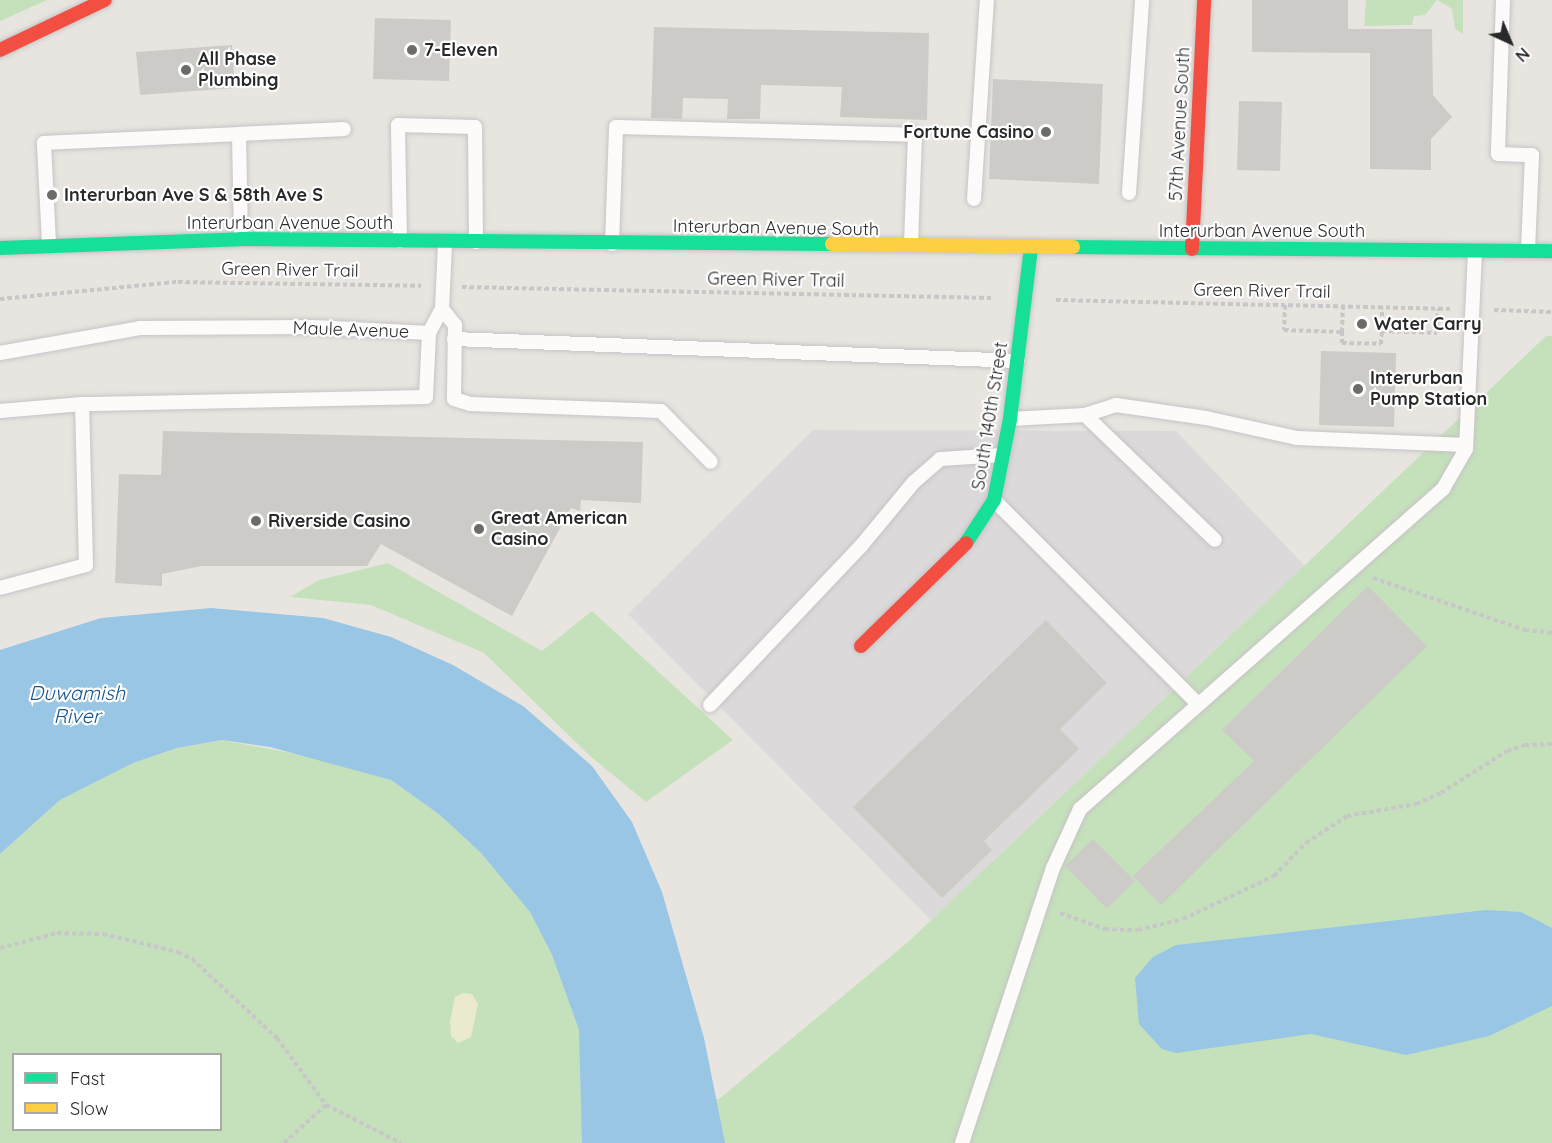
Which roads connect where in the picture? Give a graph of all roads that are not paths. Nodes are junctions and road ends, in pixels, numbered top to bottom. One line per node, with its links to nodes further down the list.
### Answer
1 (105, 0): 6 (main road)
2 (987, 0): 10 (lane)
3 (1142, 0): 9 (lane)
4 (1204, 0): 20 (main road, 57th Avenue South)
5 (1503, 0): 22 (lane)
6 (0, 50)
7 (344, 129): 8 (lane)
8 (239, 134): 11 (lane); 15 (lane)
9 (1129, 193)
10 (974, 198)
11 (241, 239): 12 (main road, Interurban Avenue South); 15 (main road, Interurban Avenue South)
12 (400, 242): 13 (main road, Interurban Avenue South); 14 (lane)
13 (445, 242): 14 (main road, Interurban Avenue South); 24 (lane)
14 (476, 242): 16 (main road, Interurban Avenue South)
15 (49, 243): 17 (main road, Interurban Avenue South)
16 (612, 244): 18 (main road, Interurban Avenue South); 18 (lane)
17 (0, 248)
18 (911, 248): 19 (main road, Interurban Avenue South)
19 (1031, 248): 20 (main road, Interurban Avenue South); 28 (main road, South 140th Street)
20 (1192, 249): 21 (main road, Interurban Avenue South)
21 (1475, 251): 22 (main road, Interurban Avenue South); 33 (lane)
22 (1528, 251): 23 (main road, Interurban Avenue South)
23 (1552, 251)
24 (442, 309): 25 (lane); 26 (lane)
25 (429, 333): 27 (lane, Maule Avenue); 29 (lane, Maule Avenue)
26 (454, 339): 28 (lane); 35 (lane)
27 (0, 353)
28 (1018, 361): 32 (main road, South 140th Street)
29 (82, 404): 30 (lane, Maule Avenue); 38 (lane)
30 (0, 411)
31 (1085, 415): 32 (lane); 33 (lane); 37 (lane)
32 (1011, 419): 34 (main road, South 140th Street)
33 (1466, 445): 40 (lane)
34 (1005, 455): 36 (main road, South 140th Street); 41 (lane)
35 (711, 462)
36 (994, 500): 39 (main road, South 140th Street); 40 (lane)
37 (1215, 540)
38 (0, 588)
39 (861, 646)
40 (1198, 704): 42 (lane)
41 (710, 705)
42 (962, 1143)

